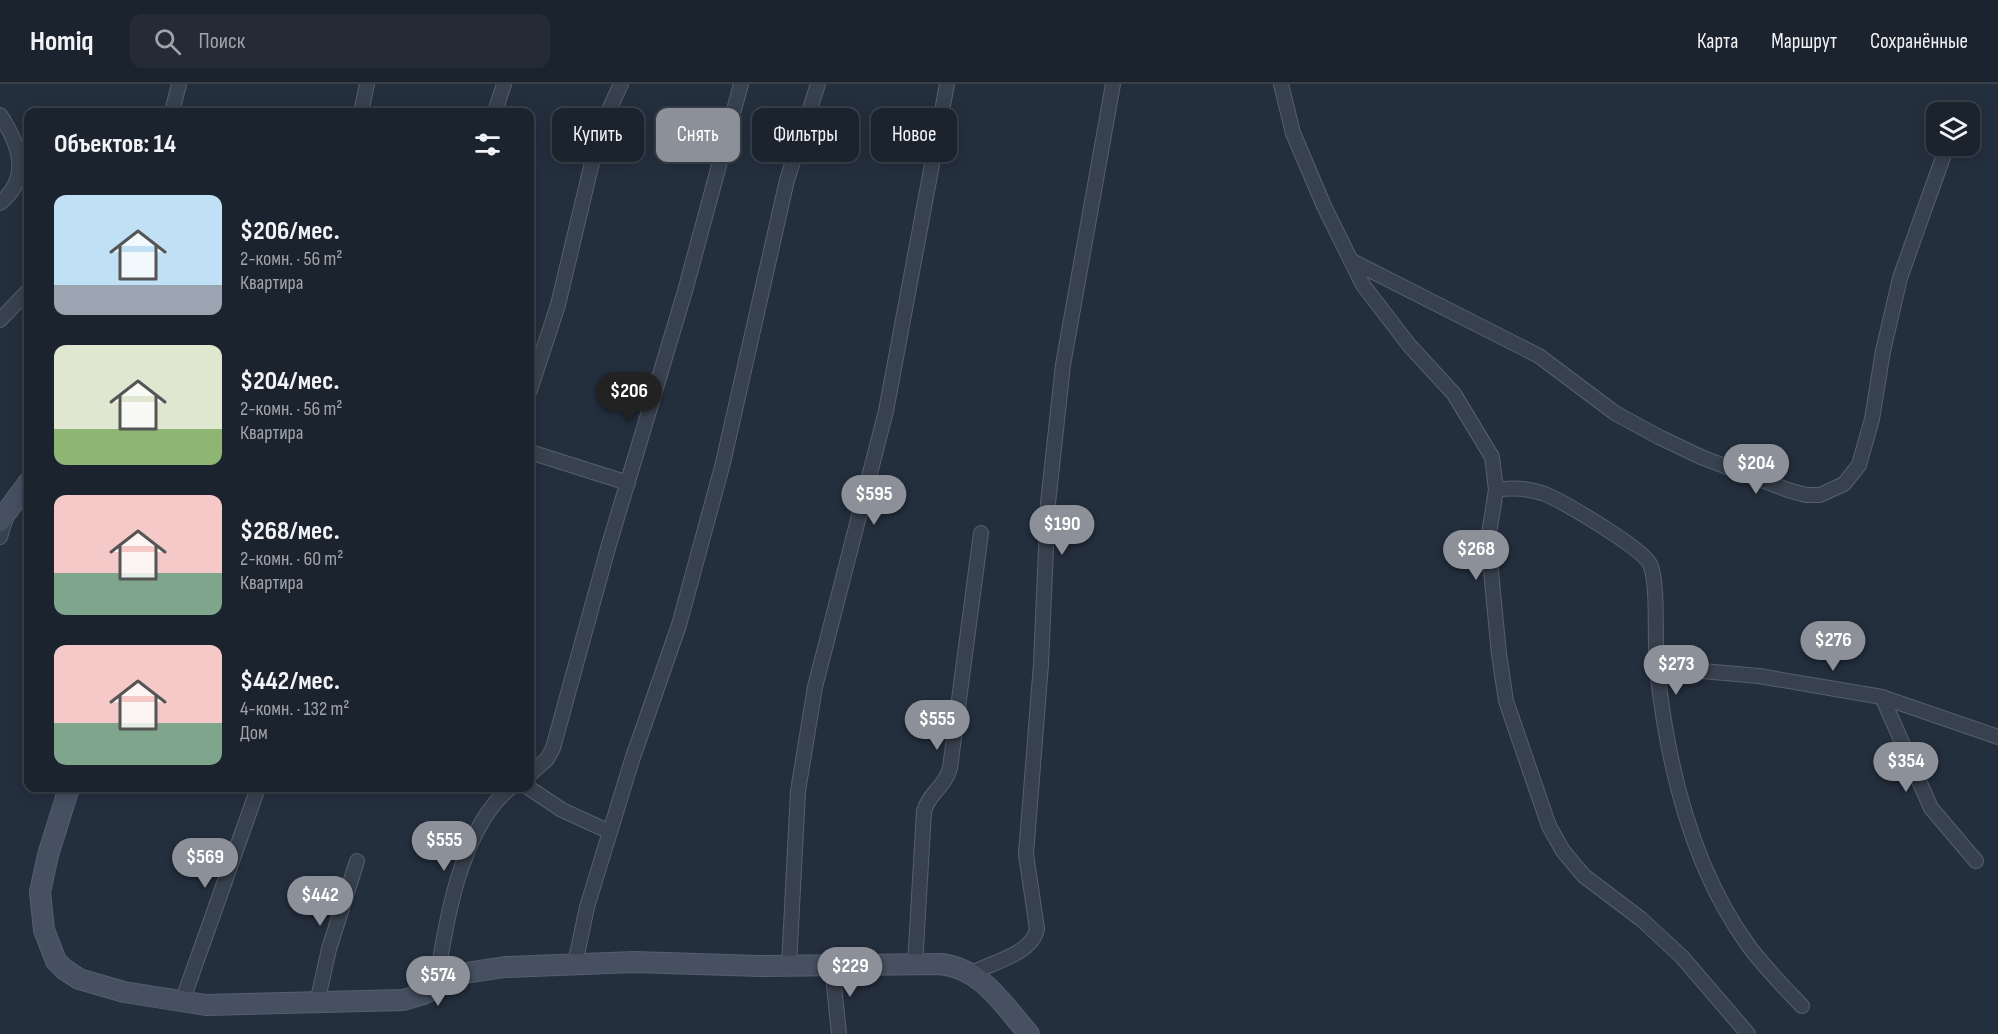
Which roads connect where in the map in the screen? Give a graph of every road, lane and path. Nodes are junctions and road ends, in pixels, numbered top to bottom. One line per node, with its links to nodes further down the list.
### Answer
1 (179, 84): 10 (street)
2 (367, 84): 11 (street)
3 (504, 84): 12 (street)
4 (621, 84): 19 (street)
5 (741, 84): 21 (street)
6 (818, 84): 35 (street)
7 (947, 84): 40 (street)
8 (1113, 84): 42 (street)
9 (1281, 84): 16 (street)
10 (173, 108)
11 (362, 108)
12 (496, 108)
13 (0, 115): 15 (street)
14 (1943, 156): 16 (street)
15 (0, 203)
16 (1352, 261): 23 (street)
17 (24, 295): 18 (street)
18 (0, 321)
19 (534, 378)
20 (534, 453): 21 (street)
21 (628, 483): 30 (street)
22 (24, 489): 24 (street)
23 (1496, 490): 27 (street); 49 (street)
24 (3, 518): 26 (street)
25 (981, 534): 39 (street)
26 (0, 537)
27 (1657, 667): 28 (street); 46 (street)
28 (1882, 697): 29 (street); 37 (street)
29 (1998, 737)
30 (534, 770)
31 (534, 791): 35 (street)
32 (68, 792): 44 (street)
33 (257, 792): 44 (street)
34 (506, 792): 43 (street)
35 (610, 832): 38 (street)
36 (357, 861): 45 (street)
37 (1976, 861)
38 (575, 964): 40 (street); 43 (street)
39 (915, 965): 41 (street); 42 (street)
40 (789, 966): 41 (street)
41 (832, 966): 47 (street)
42 (972, 973): 48 (street)
43 (436, 986): 45 (street)
44 (182, 1002): 45 (street)
45 (317, 1003)
46 (1802, 1006)
47 (839, 1034)
48 (1029, 1034)
49 (1748, 1034)

